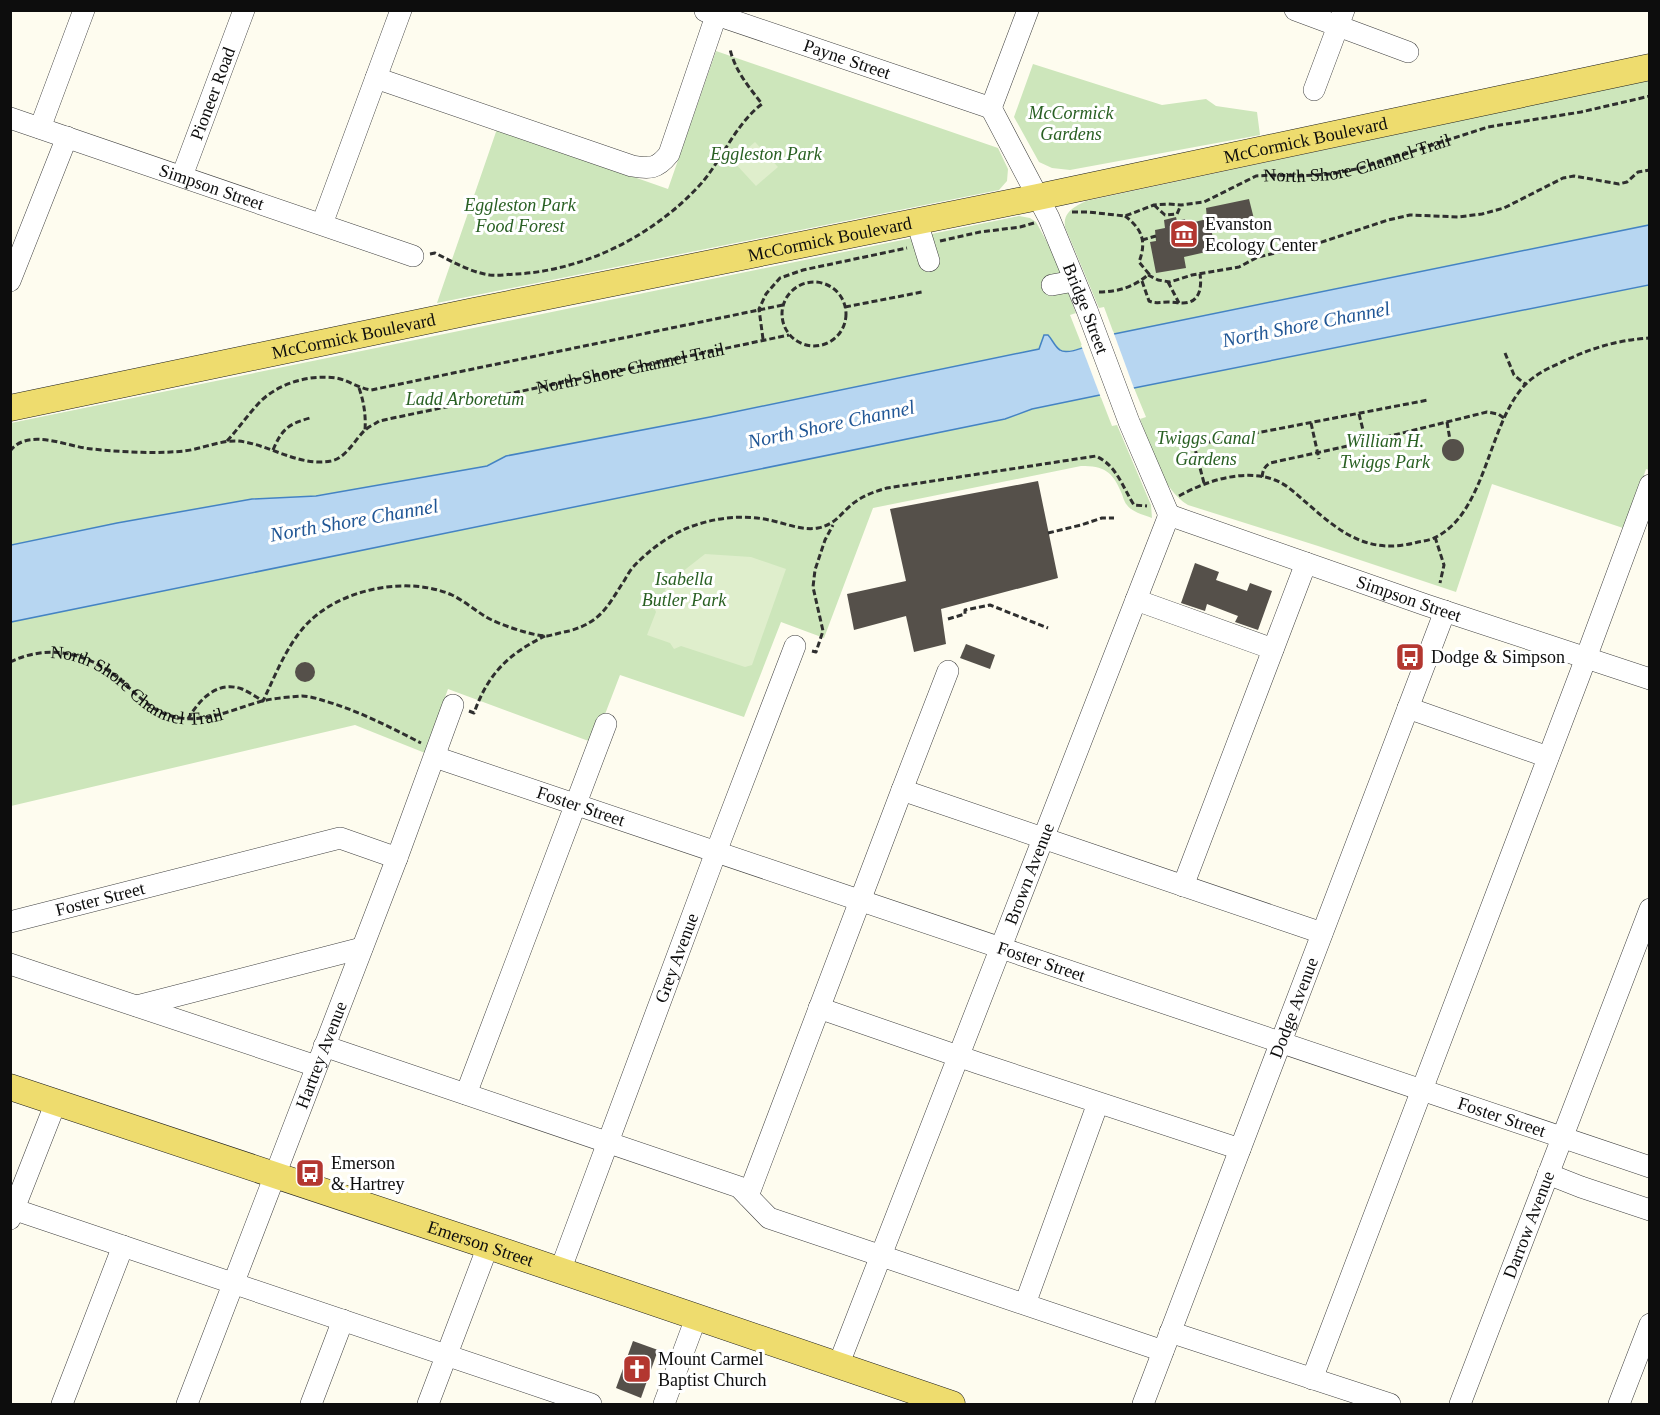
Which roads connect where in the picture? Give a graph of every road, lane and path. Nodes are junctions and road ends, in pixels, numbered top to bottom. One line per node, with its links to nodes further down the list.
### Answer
1 (84, 10): 16 (street)
2 (244, 10): 19 (street, Pioneer Road)
3 (401, 10): 11 (street)
4 (1028, 10): 14 (street)
5 (1294, 10): 7 (street)
6 (713, 12): 11 (street); 14 (street, Payne Street)
7 (1341, 18): 9 (street); 12 (street)
8 (730, 49): 30 (path)
9 (1408, 52)
10 (1650, 67): 20 (main road, McCormick Boulevard)
11 (376, 78): 26 (street)
12 (1314, 90)
13 (1650, 96): 22 (path, North Shore Channel Trail)
14 (991, 108): 20 (street, Bridge Street)
15 (10, 118): 16 (street, Simpson Street)
16 (40, 128): 17 (street, Simpson Street)
17 (67, 137): 19 (street, Simpson Street); 35 (street)
18 (1650, 170): 31 (path)
19 (182, 176): 26 (street, Simpson Street)
20 (1038, 197): 29 (main road, McCormick Boulevard); 33 (street, Bridge Street)
21 (1154, 205): 22 (path, North Shore Channel Trail); 22 (path); 24 (path, North Shore Channel Trail)
22 (1181, 205)
23 (1067, 213): 24 (path, North Shore Channel Trail)
24 (1125, 216): 28 (path)
25 (1035, 222): 29 (path)
26 (322, 224): 30 (street, Simpson Street)
27 (1156, 236): 28 (path)
28 (1142, 240): 32 (path)
29 (923, 242): 43 (path); 51 (main road, McCormick Boulevard)
30 (413, 256)
31 (1200, 274): 36 (path); 40 (path)
32 (1148, 275): 34 (path); 36 (path)
33 (1074, 280): 37 (street); 39 (street, Bridge Street)
34 (1141, 280): 39 (path); 40 (path)
35 (10, 281)
36 (1168, 282): 40 (path)
37 (1052, 285)
38 (922, 292): 42 (path)
39 (1091, 301): 72 (street, Bridge Street)
40 (1179, 303)
41 (783, 305): 42 (path); 43 (path, North Shore Channel Trail); 44 (path)
42 (845, 308): 44 (path)
43 (759, 309): 46 (path); 49 (path, North Shore Channel Trail)
44 (789, 335): 46 (path, North Shore Channel Trail)
45 (1650, 338): 48 (path)
46 (763, 339): 57 (path, North Shore Channel Trail)
47 (1505, 353): 48 (path)
48 (1525, 384): 54 (path)
49 (359, 388): 57 (path); 59 (path, North Shore Channel Trail)
50 (1428, 400): 52 (path)
51 (10, 408)
52 (1359, 414): 56 (path); 60 (path)
53 (310, 417): 62 (path)
54 (1505, 418): 55 (path); 76 (path)
55 (1447, 422): 58 (path); 60 (path)
56 (1311, 423): 65 (path); 68 (path)
57 (365, 430): 62 (path, North Shore Channel Trail)
58 (1450, 440)
59 (227, 441): 62 (path, North Shore Channel Trail); 63 (path, North Shore Channel Trail)
60 (1366, 442): 61 (path)
61 (1353, 445): 64 (path); 65 (path)
62 (273, 450)
63 (10, 451)
64 (1356, 452)
65 (1317, 453): 66 (path); 67 (path)
66 (1319, 459)
67 (1262, 477): 68 (path); 76 (path)
68 (1204, 483): 70 (path)
69 (1650, 485): 86 (street)
70 (1179, 495)
71 (1148, 506): 74 (path)
72 (1169, 515): 77 (street, Simpson Street); 79 (street, Brown Avenue)
73 (1114, 518): 75 (path)
74 (834, 523): 83 (path); 84 (path)
75 (1048, 532)
76 (1435, 537): 78 (path)
77 (1306, 563): 80 (street, Simpson Street); 85 (street)
78 (1440, 583)
79 (1136, 600): 85 (street); 99 (street, Brown Avenue)
80 (1445, 611): 86 (street, Simpson Street); 92 (street, Dodge Avenue)
81 (948, 619): 82 (path)
82 (1048, 628)
83 (547, 636): 90 (path); 91 (path)
84 (795, 646): 100 (street, Grey Avenue)
85 (1274, 649): 102 (street)
86 (1586, 658): 89 (street, Simpson Street); 96 (street)
87 (10, 662): 93 (path, North Shore Channel Trail)
88 (948, 670): 97 (street)
89 (1650, 679)
90 (263, 701): 93 (path, North Shore Channel Trail); 93 (path); 95 (path, North Shore Channel Trail)
91 (453, 705): 95 (street, Hartrey Avenue)
92 (1408, 708): 96 (street); 106 (street, Dodge Avenue)
93 (188, 719)
94 (606, 724): 98 (street)
95 (435, 757): 98 (street, Foster Street); 101 (street, Hartrey Avenue)
96 (1548, 757): 117 (street)
97 (902, 790): 99 (street); 103 (street)
98 (576, 804): 100 (street, Foster Street); 118 (street)
99 (1044, 838): 102 (street); 107 (street, Brown Avenue)
100 (716, 852): 103 (street, Foster Street); 122 (street, Grey Avenue)
101 (397, 858): 105 (street, Foster Street); 108 (street, Hartrey Avenue)
102 (1183, 886): 106 (street)
103 (860, 900): 107 (street, Foster Street); 111 (street)
104 (1650, 909): 121 (street, Darrow Avenue)
105 (10, 922)
106 (1322, 933): 112 (street, Dodge Avenue)
107 (1001, 947): 112 (street, Foster Street); 114 (street, Brown Avenue)
108 (362, 948): 110 (street); 113 (street, Hartrey Avenue)
109 (10, 964): 110 (street)
110 (137, 1006): 115 (street)
111 (819, 1008): 114 (street); 127 (street)
112 (1281, 1042): 117 (street, Foster Street); 123 (street, Dodge Avenue)
113 (324, 1046): 115 (street, Hartrey Avenue); 118 (street)
114 (958, 1057): 120 (street); 132 (street, Brown Avenue)
115 (316, 1066): 126 (street, Hartrey Avenue)
116 (10, 1087): 119 (main road, Emerson Street)
117 (1421, 1090): 121 (street, Foster Street); 142 (street)
118 (466, 1094): 122 (street)
119 (56, 1102): 126 (main road, Emerson Street); 129 (street)
120 (1098, 1102): 123 (street); 135 (street)
121 (1562, 1138): 124 (street, Foster Street); 125 (street, Darrow Avenue)
122 (608, 1143): 127 (street); 133 (street, Grey Avenue)
123 (1240, 1149): 139 (street, Dodge Avenue)
124 (1650, 1167)
125 (1548, 1174): 128 (street); 154 (street, Darrow Avenue)
126 (275, 1175): 131 (main road, Emerson Street); 134 (street, Hartrey Avenue)
127 (748, 1196): 132 (street)
128 (1650, 1210)
129 (12, 1212): 130 (street)
130 (123, 1246): 134 (street); 145 (street)
131 (488, 1246): 133 (main road, Emerson Street); 140 (street)
132 (881, 1256): 135 (street); 141 (street, Brown Avenue)
133 (560, 1271): 136 (main road, Emerson Street)
134 (234, 1283): 137 (street); 146 (street, Hartrey Avenue)
135 (1025, 1304): 139 (street)
136 (696, 1318): 141 (main road, Emerson Street); 150 (street)
137 (343, 1320): 140 (street); 147 (street)
138 (1650, 1324): 155 (street)
139 (1167, 1341): 142 (street); 152 (street, Dodge Avenue)
140 (446, 1356): 144 (street); 148 (street)
141 (838, 1366): 143 (main road, Emerson Street)
142 (1312, 1379): 153 (street)
143 (905, 1397): 151 (main road, Emerson Street)
144 (550, 1398): 149 (street)
145 (62, 1404)
146 (187, 1404)
147 (311, 1404)
148 (428, 1404)
149 (591, 1404)
150 (664, 1404)
151 (952, 1404)
152 (1143, 1404)
153 (1390, 1404)
154 (1460, 1404)
155 (1619, 1404)

